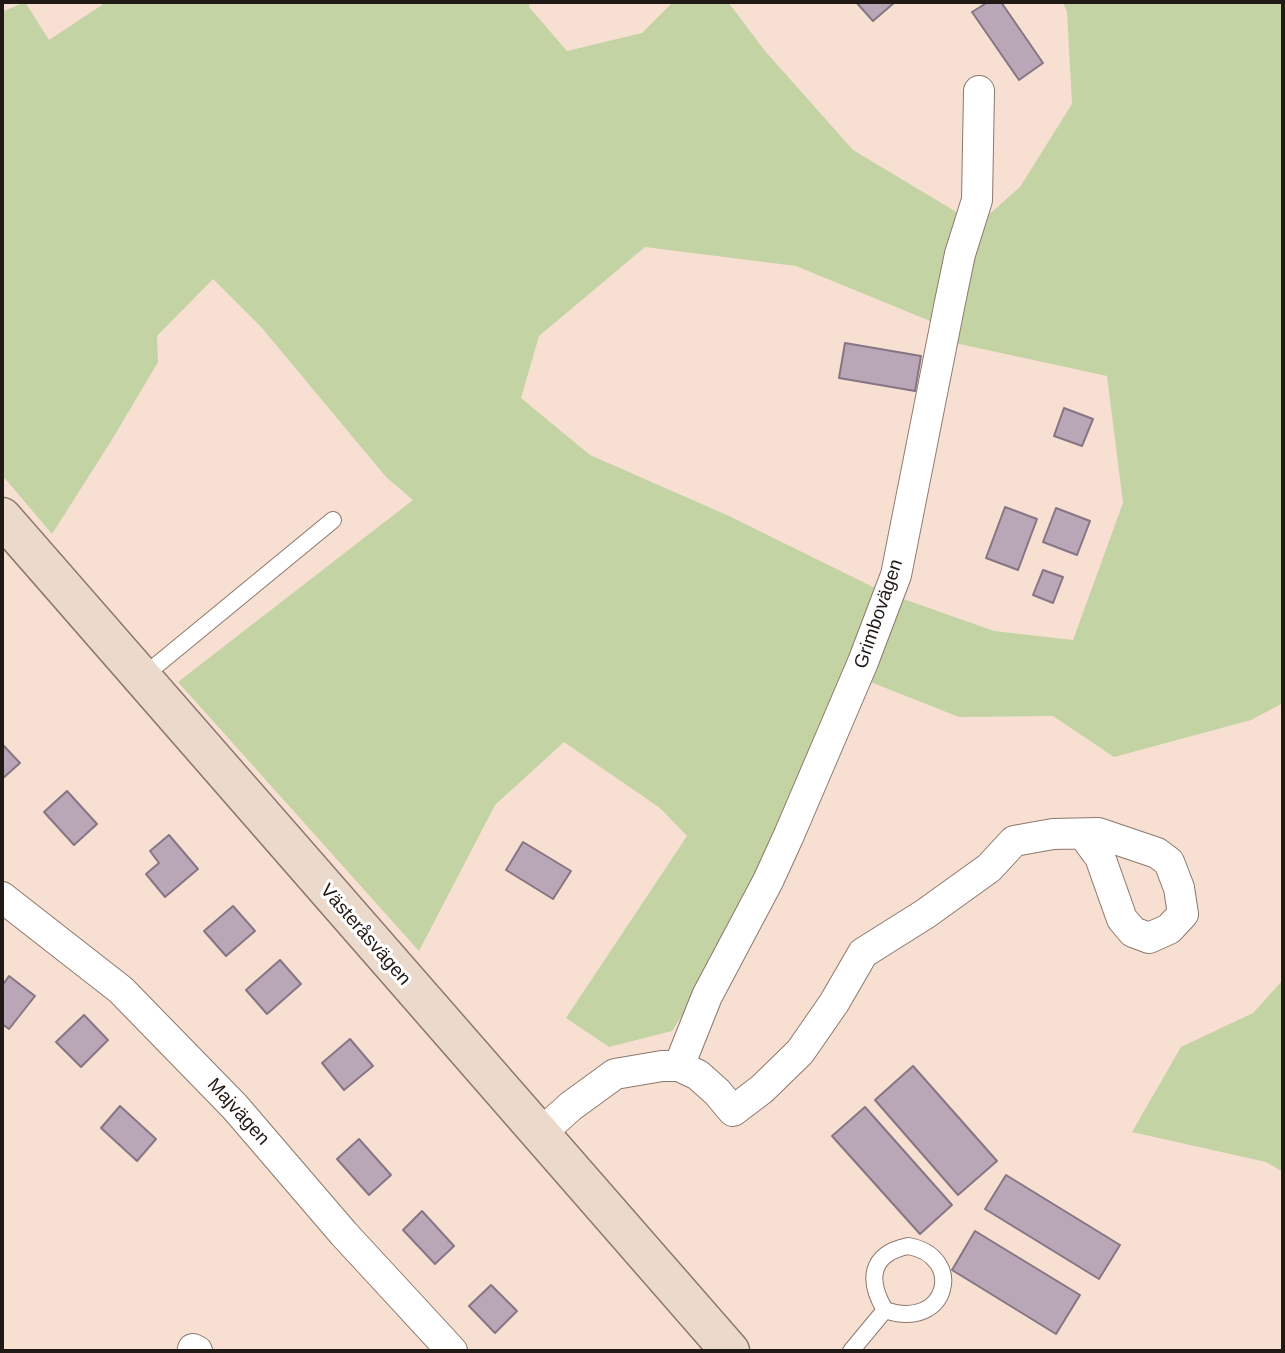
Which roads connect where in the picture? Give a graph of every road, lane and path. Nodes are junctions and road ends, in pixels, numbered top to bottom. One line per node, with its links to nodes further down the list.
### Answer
1 (979, 91): 7 (street, Grimbovägen)
2 (2, 517): 4 (street, Västeråsvägen)
3 (333, 520): 4 (lane)
4 (141, 678): 8 (street, Västeråsvägen)
5 (1083, 834): 7 (street)
6 (2, 897): 10 (street, Majvägen)
7 (679, 1066): 8 (street)
8 (540, 1134): 11 (street, Västeråsvägen)
9 (886, 1310): 9 (lane); 12 (lane)
10 (452, 1351)
11 (730, 1351)
12 (851, 1351)

